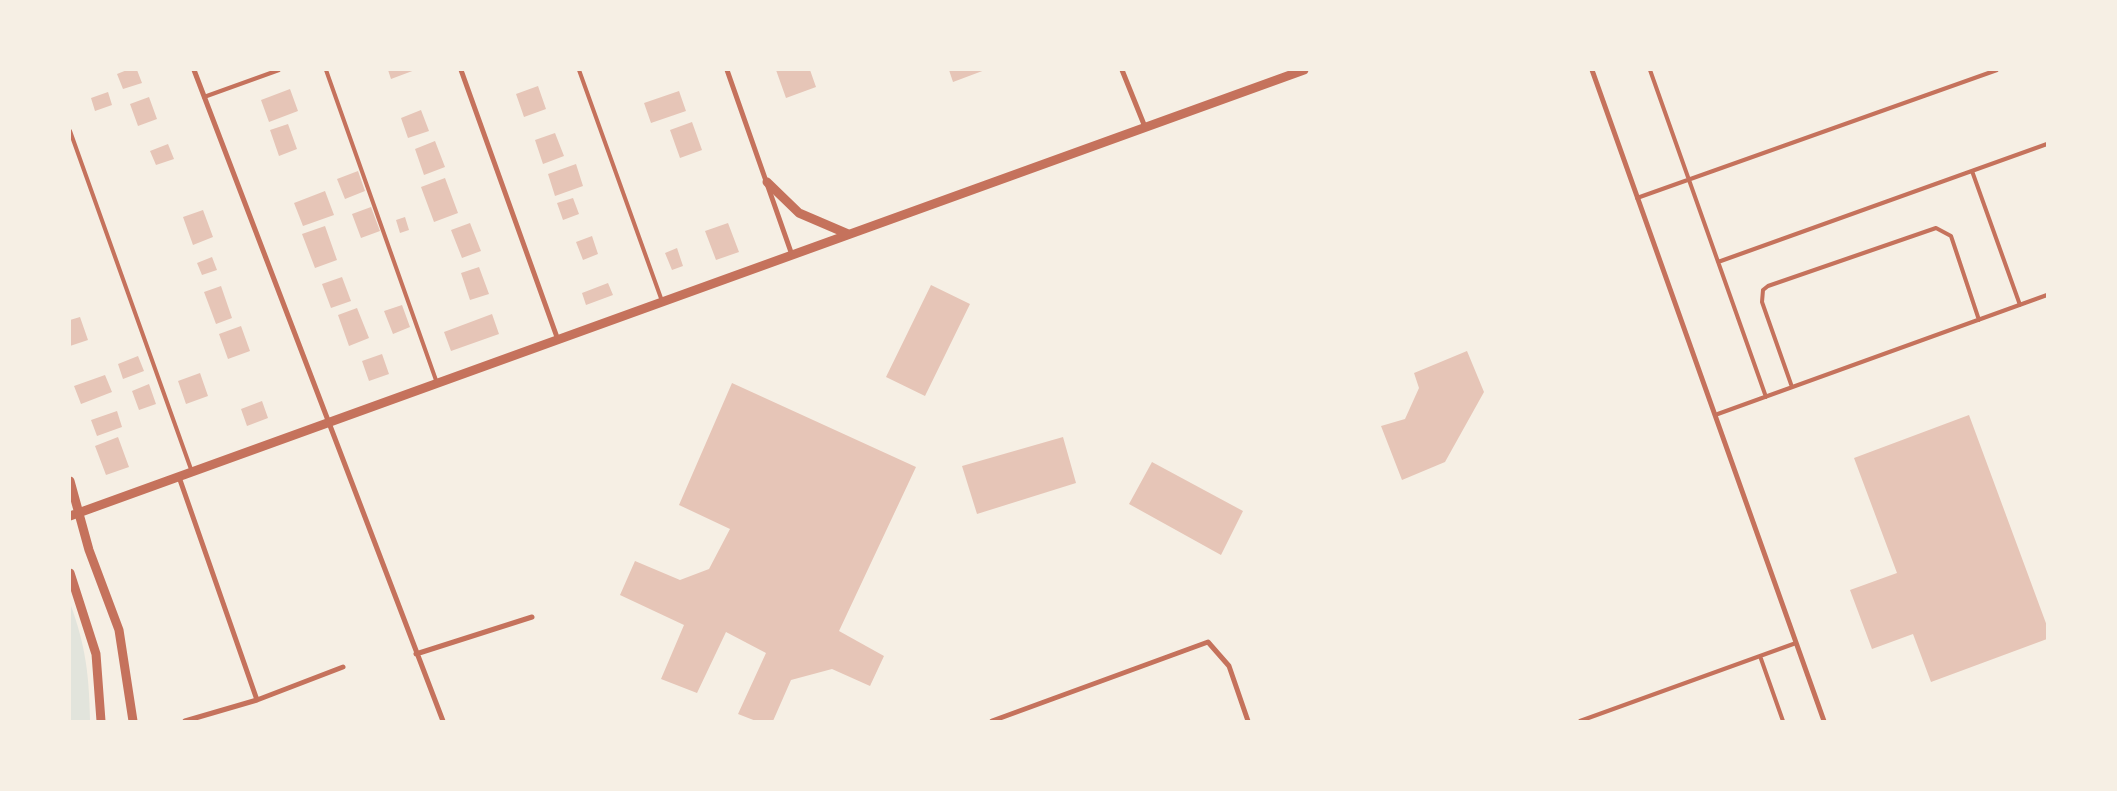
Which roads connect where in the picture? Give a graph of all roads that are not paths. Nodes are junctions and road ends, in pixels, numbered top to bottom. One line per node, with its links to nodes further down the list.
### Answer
1 (194, 70): 12 (street)
2 (280, 70): 12 (lane)
3 (326, 70): 28 (lane)
4 (461, 70): 27 (street)
5 (579, 70): 24 (lane)
6 (727, 70): 18 (street)
7 (1122, 70): 13 (street)
8 (1304, 70): 13 (street)
9 (1592, 70): 19 (street)
10 (1650, 70): 17 (lane)
11 (1997, 70): 17 (lane)
12 (204, 97): 32 (street)
13 (1145, 127): 20 (street)
14 (70, 131): 33 (lane)
15 (2047, 144): 16 (lane)
16 (1972, 171): 22 (lane); 25 (lane)
17 (1689, 179): 19 (lane); 22 (lane)
18 (767, 182): 20 (street); 21 (street)
19 (1637, 198): 31 (street)
20 (848, 234): 21 (street)
21 (792, 255): 24 (street)
22 (1718, 262): 30 (lane)
23 (2047, 296): 25 (lane)
24 (662, 302): 27 (street)
25 (2020, 305): 26 (lane)
26 (1979, 320): 29 (lane); 29 (lane)
27 (558, 340): 28 (street)
28 (437, 383): 32 (street)
29 (1792, 387): 30 (lane)
30 (1766, 397): 31 (lane)
31 (1715, 415): 40 (street)
32 (327, 423): 33 (street); 41 (street)
33 (192, 472): 34 (street)
34 (179, 477): 36 (street); 44 (street)
35 (70, 481): 36 (street)
36 (80, 512): 37 (street); 46 (street)
37 (70, 516)
38 (70, 573): 45 (street)
39 (532, 617): 41 (street)
40 (1796, 643): 42 (lane); 53 (street)
41 (416, 654): 48 (street)
42 (1760, 656): 51 (lane); 52 (lane)
43 (343, 667): 44 (street)
44 (257, 700): 47 (street)
45 (101, 721)
46 (133, 721)
47 (186, 721)
48 (443, 721)
49 (992, 721): 50 (street)
50 (1248, 721)
51 (1580, 721)
52 (1783, 721)
53 (1824, 721)

